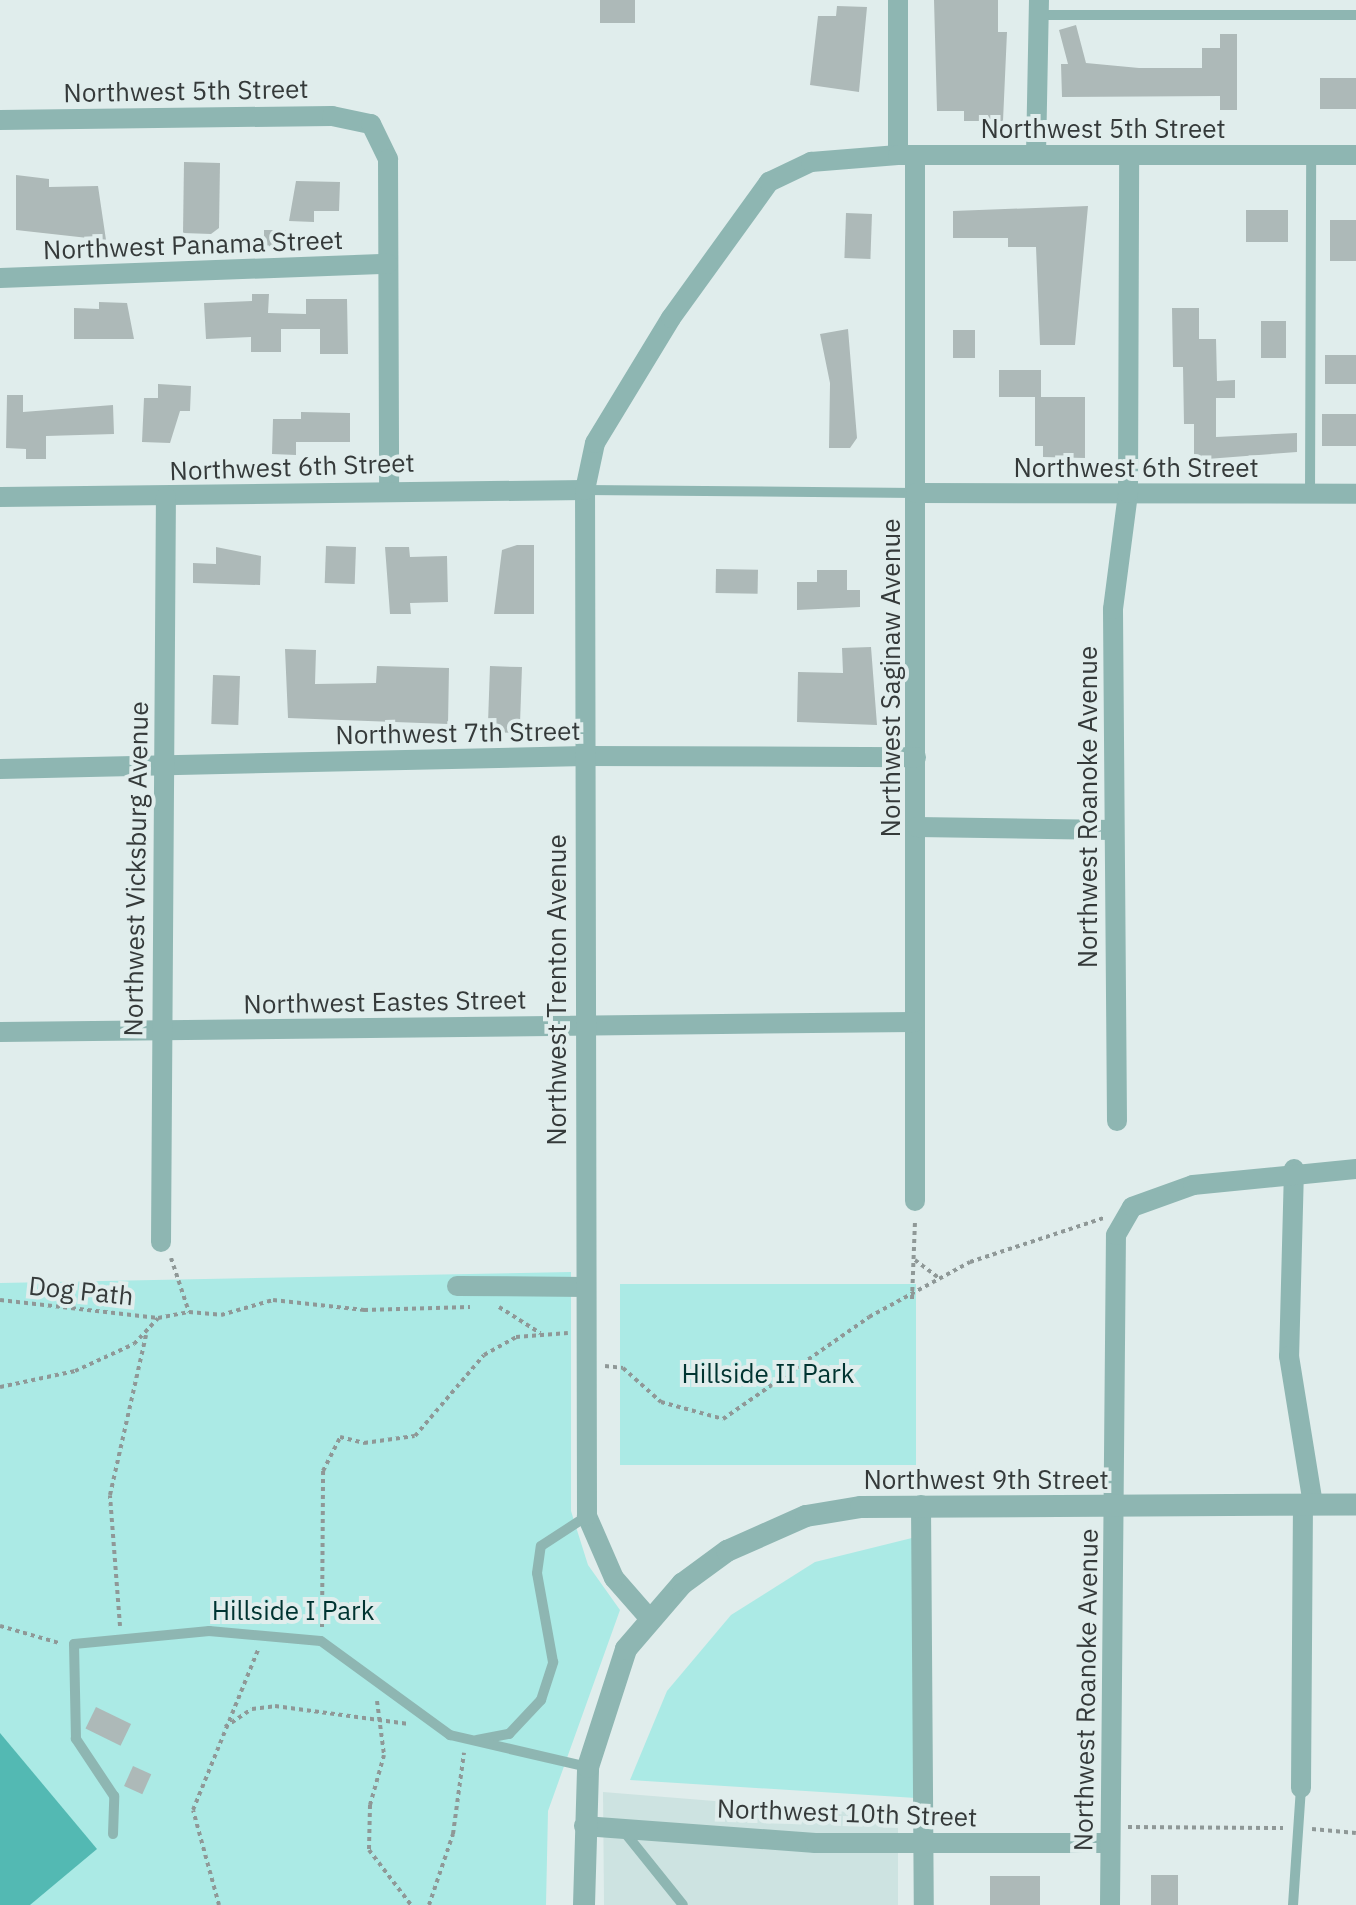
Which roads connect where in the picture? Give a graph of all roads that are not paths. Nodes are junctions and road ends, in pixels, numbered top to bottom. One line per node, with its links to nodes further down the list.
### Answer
1 (898, 0): 6 (street, Northwest Saginaw Avenue)
2 (1039, 7): 3 (lane); 7 (street)
3 (1356, 15)
4 (0, 120): 11 (street, Northwest 5th Street)
5 (1311, 154): 8 (street, Northwest 5th Street); 9 (street, Northwest 5th Street); 18 (lane)
6 (907, 155): 7 (street, Northwest 5th Street); 10 (street, Northwest 5th Street); 15 (street, Northwest Saginaw Avenue)
7 (1036, 155): 8 (street, Northwest 5th Street)
8 (1129, 155): 16 (street, Northwest Roanoke Avenue)
9 (1356, 155)
10 (851, 156): 14 (street, Northwest Trenton Avenue)
11 (388, 264): 12 (street, Northwest Panama Street); 13 (street)
12 (0, 278)
13 (389, 489): 14 (street, Northwest 6th Street); 20 (street, Northwest 6th Street)
14 (585, 490): 15 (lane); 21 (street, Northwest Trenton Avenue)
15 (916, 493): 16 (street, Northwest 6th Street); 22 (street, Northwest Saginaw Avenue)
16 (1128, 493): 18 (street, Northwest 6th Street); 26 (street, Northwest Roanoke Avenue)
17 (1356, 494): 18 (street, Northwest 6th Street)
18 (1310, 495)
19 (0, 497): 20 (street, Northwest 6th Street)
20 (166, 497): 23 (street, Northwest Vicksburg Avenue)
21 (585, 756): 22 (street, Northwest 7th Street); 23 (street, Northwest 7th Street); 28 (street, Northwest Trenton Avenue)
22 (916, 757): 25 (street, Northwest Saginaw Avenue)
23 (163, 764): 24 (street, Northwest 7th Street); 29 (street, Northwest Vicksburg Avenue)
24 (0, 769)
25 (917, 827): 26 (street); 27 (street, Northwest Saginaw Avenue)
26 (1112, 830): 31 (street, Northwest Roanoke Avenue)
27 (914, 1022): 28 (street, Northwest Eastes Street); 34 (street, Northwest Saginaw Avenue)
28 (586, 1026): 29 (street, Northwest Eastes Street); 37 (street, Northwest Trenton Avenue)
29 (160, 1031): 30 (street, Northwest Eastes Street); 35 (street, Northwest Vicksburg Avenue)
30 (0, 1032)
31 (1117, 1121)
32 (1294, 1169): 33 (street); 38 (street); 41 (street, Northwest Roanoke Avenue)
33 (1356, 1169)
34 (915, 1201)
35 (161, 1242)
36 (457, 1286): 37 (street)
37 (586, 1287): 42 (street, Northwest Trenton Avenue)
38 (1308, 1504): 39 (street, Northwest 9th Street); 41 (street, Northwest 9th Street); 46 (street)
39 (1356, 1504)
40 (921, 1505): 41 (street, Northwest 9th Street); 43 (street, Northwest 9th Street); 51 (street)
41 (1114, 1507): 50 (street, Northwest Roanoke Avenue)
42 (587, 1516): 43 (street, Northwest Trenton Avenue); 44 (lane)
43 (649, 1618): 45 (street)
44 (471, 1741): 45 (lane); 49 (lane)
45 (588, 1767): 47 (street)
46 (1301, 1788): 56 (lane)
47 (584, 1826): 48 (street, Northwest 10th Street); 52 (street)
48 (621, 1828): 51 (street, Northwest 10th Street); 53 (lane)
49 (113, 1834)
50 (1111, 1835): 51 (street, Northwest 10th Street); 55 (street, Northwest Roanoke Avenue)
51 (922, 1843): 54 (street)
52 (584, 1905)
53 (683, 1905)
54 (924, 1905)
55 (1110, 1905)
56 (1293, 1905)

